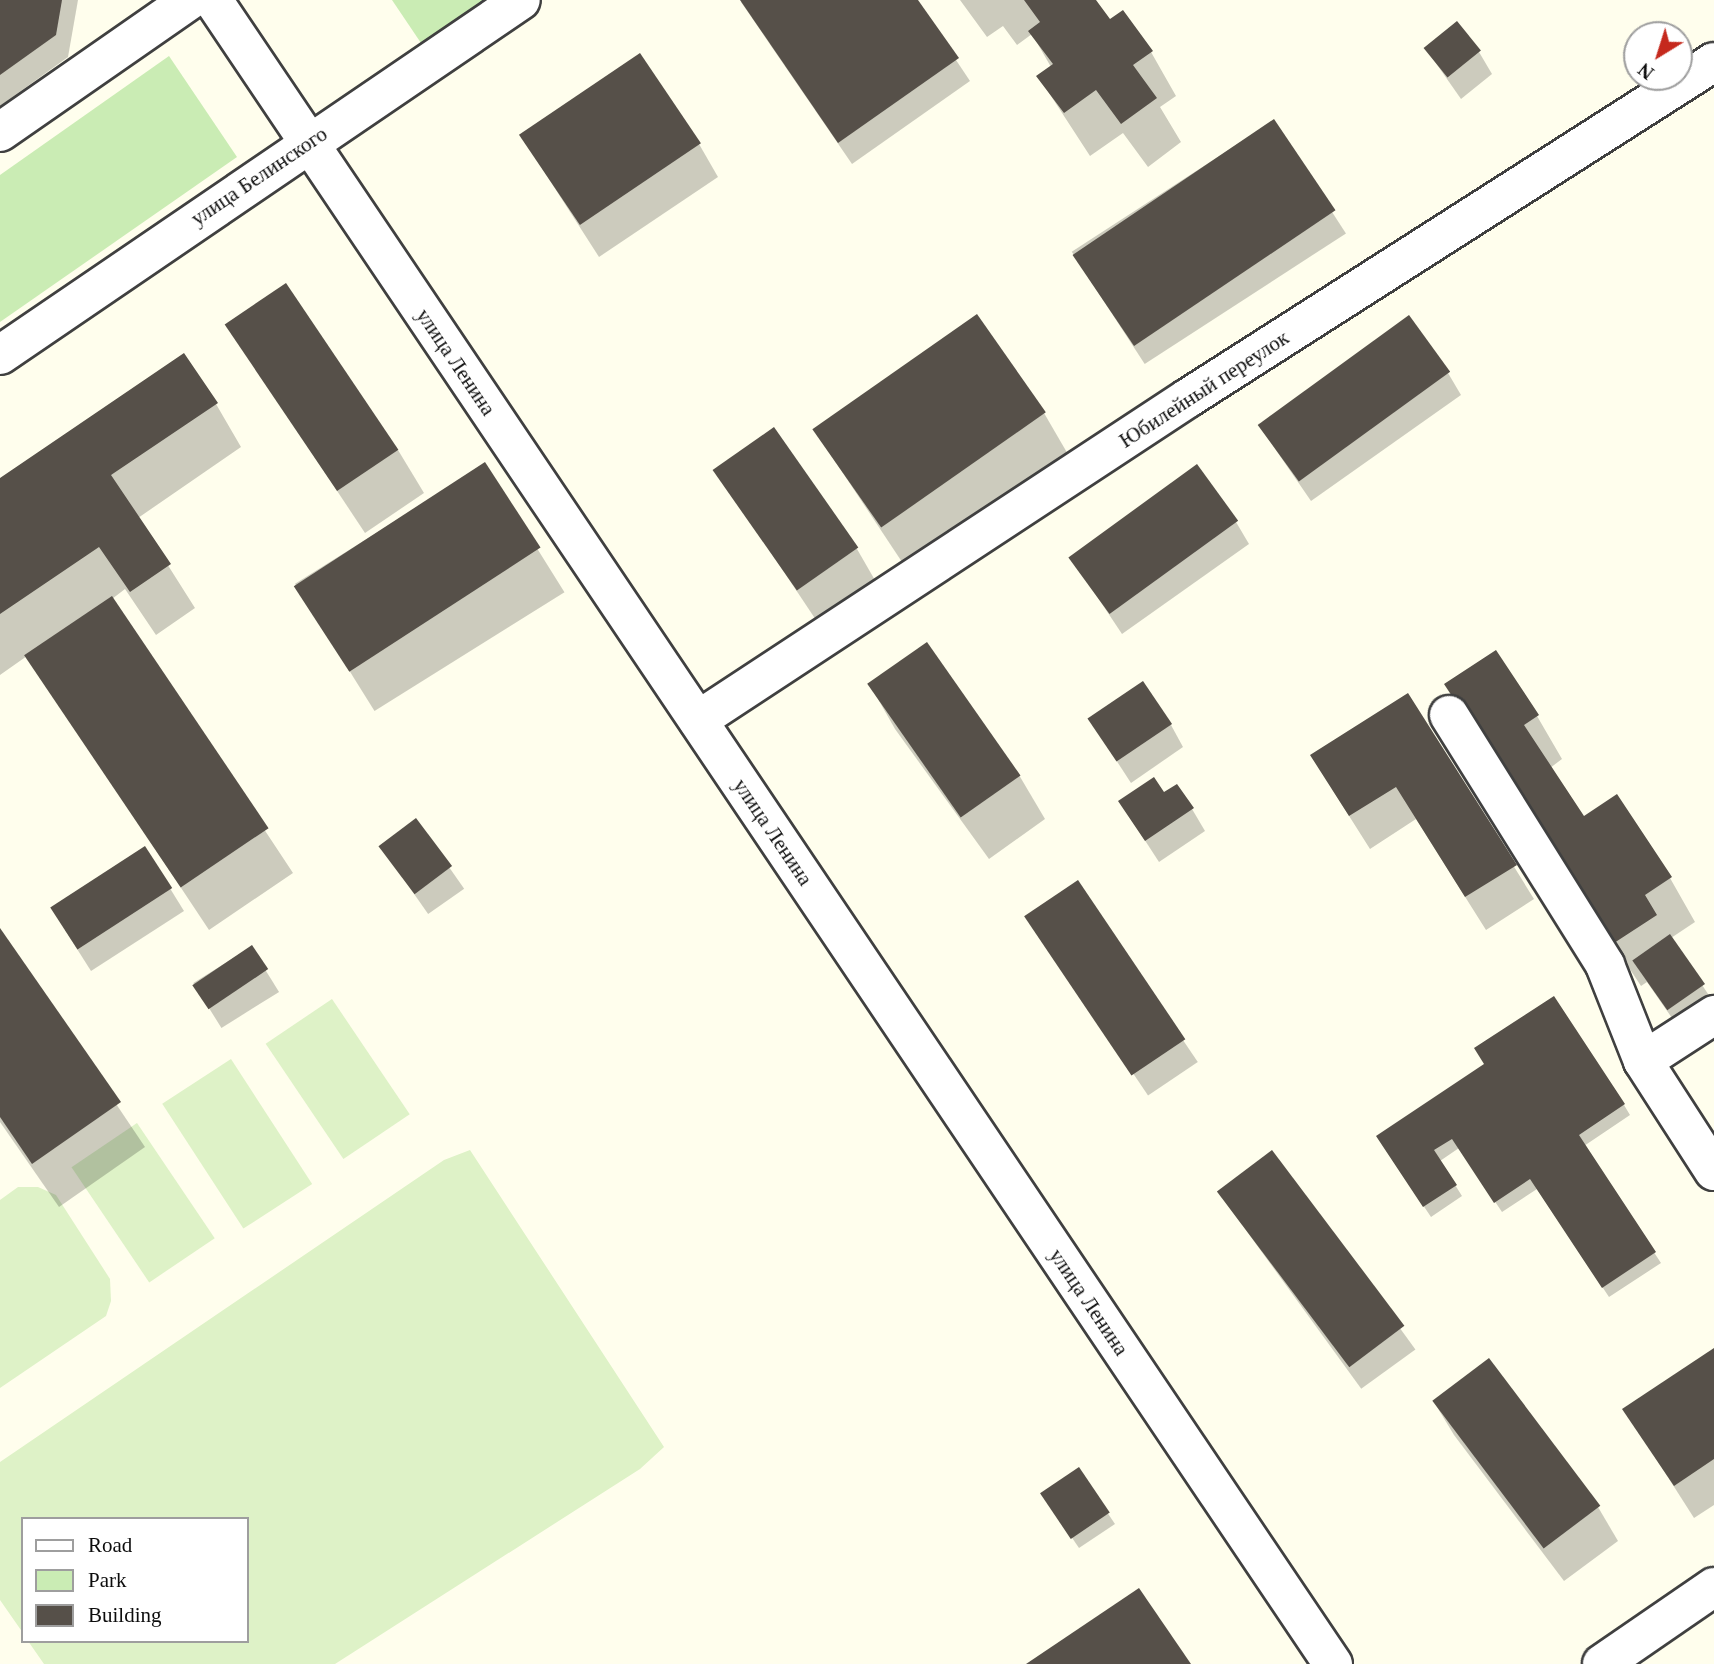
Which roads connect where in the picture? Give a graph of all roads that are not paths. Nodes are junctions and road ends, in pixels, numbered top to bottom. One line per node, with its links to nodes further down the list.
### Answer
1 (190, 0): 5 (street)
2 (213, 0): 6 (street, улица Ленина)
3 (521, 0): 6 (street, улица Белинского)
4 (1714, 62): 9 (street, Юбилейный переулок)
5 (0, 132)
6 (309, 143): 7 (street, улица Белинского); 9 (street, улица Ленина)
7 (0, 355)
8 (1449, 715): 11 (street)
9 (698, 720): 14 (street, улица Ленина)
10 (1714, 1015): 11 (street)
11 (1643, 1061): 12 (street)
12 (1714, 1171)
13 (1714, 1587): 15 (street)
14 (1332, 1664)
15 (1601, 1664)

